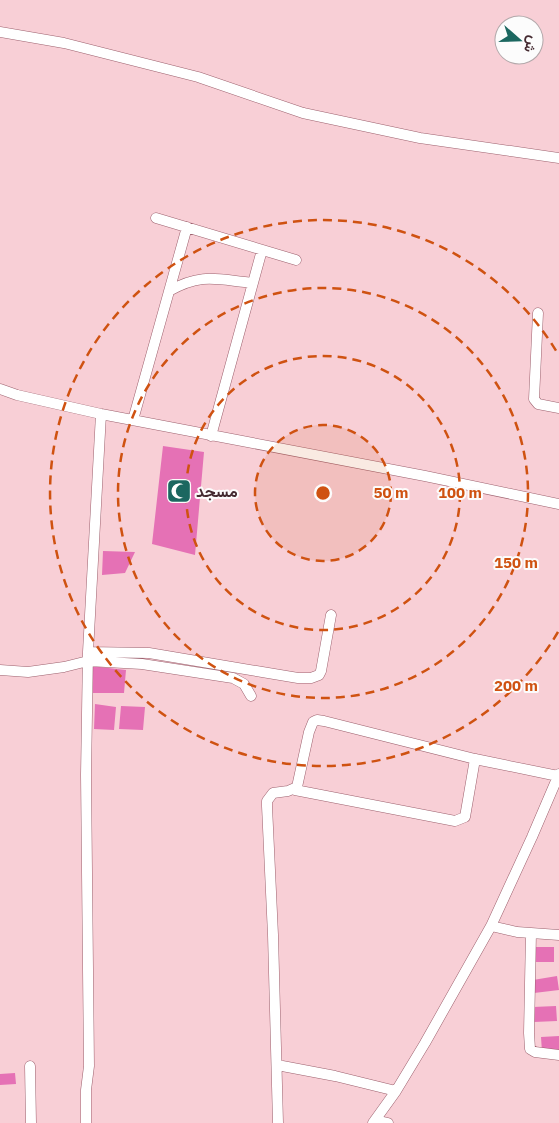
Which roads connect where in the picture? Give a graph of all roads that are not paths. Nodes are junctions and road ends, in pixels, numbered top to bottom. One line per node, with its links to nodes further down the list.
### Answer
1 (0, 32): 2 (street)
2 (559, 158)
3 (156, 218): 4 (street)
4 (187, 227): 5 (street); 8 (street)
5 (262, 250): 6 (street); 7 (street)
6 (296, 260)
7 (253, 283): 8 (street); 14 (street)
8 (169, 291): 13 (street)
9 (538, 313): 11 (street)
10 (0, 390): 12 (street)
11 (559, 408)
12 (101, 414): 13 (street); 17 (street)
13 (133, 420): 14 (street)
14 (211, 436): 15 (street)
15 (559, 504)
16 (331, 616): 17 (street)
17 (88, 657): 18 (street); 19 (street); 32 (street)
18 (0, 670)
19 (251, 696)
20 (474, 759): 21 (street); 22 (street); 22 (street)
21 (559, 775): 23 (street)
22 (295, 790): 27 (street)
23 (490, 926): 24 (street); 29 (street)
24 (531, 933): 25 (street); 26 (street)
25 (559, 935)
26 (559, 1055)
27 (277, 1065): 29 (street); 33 (street)
28 (30, 1066): 31 (street)
29 (396, 1091): 30 (street)
30 (374, 1121): 34 (street)
31 (31, 1123)
32 (86, 1123)
33 (278, 1123)
34 (388, 1123)

